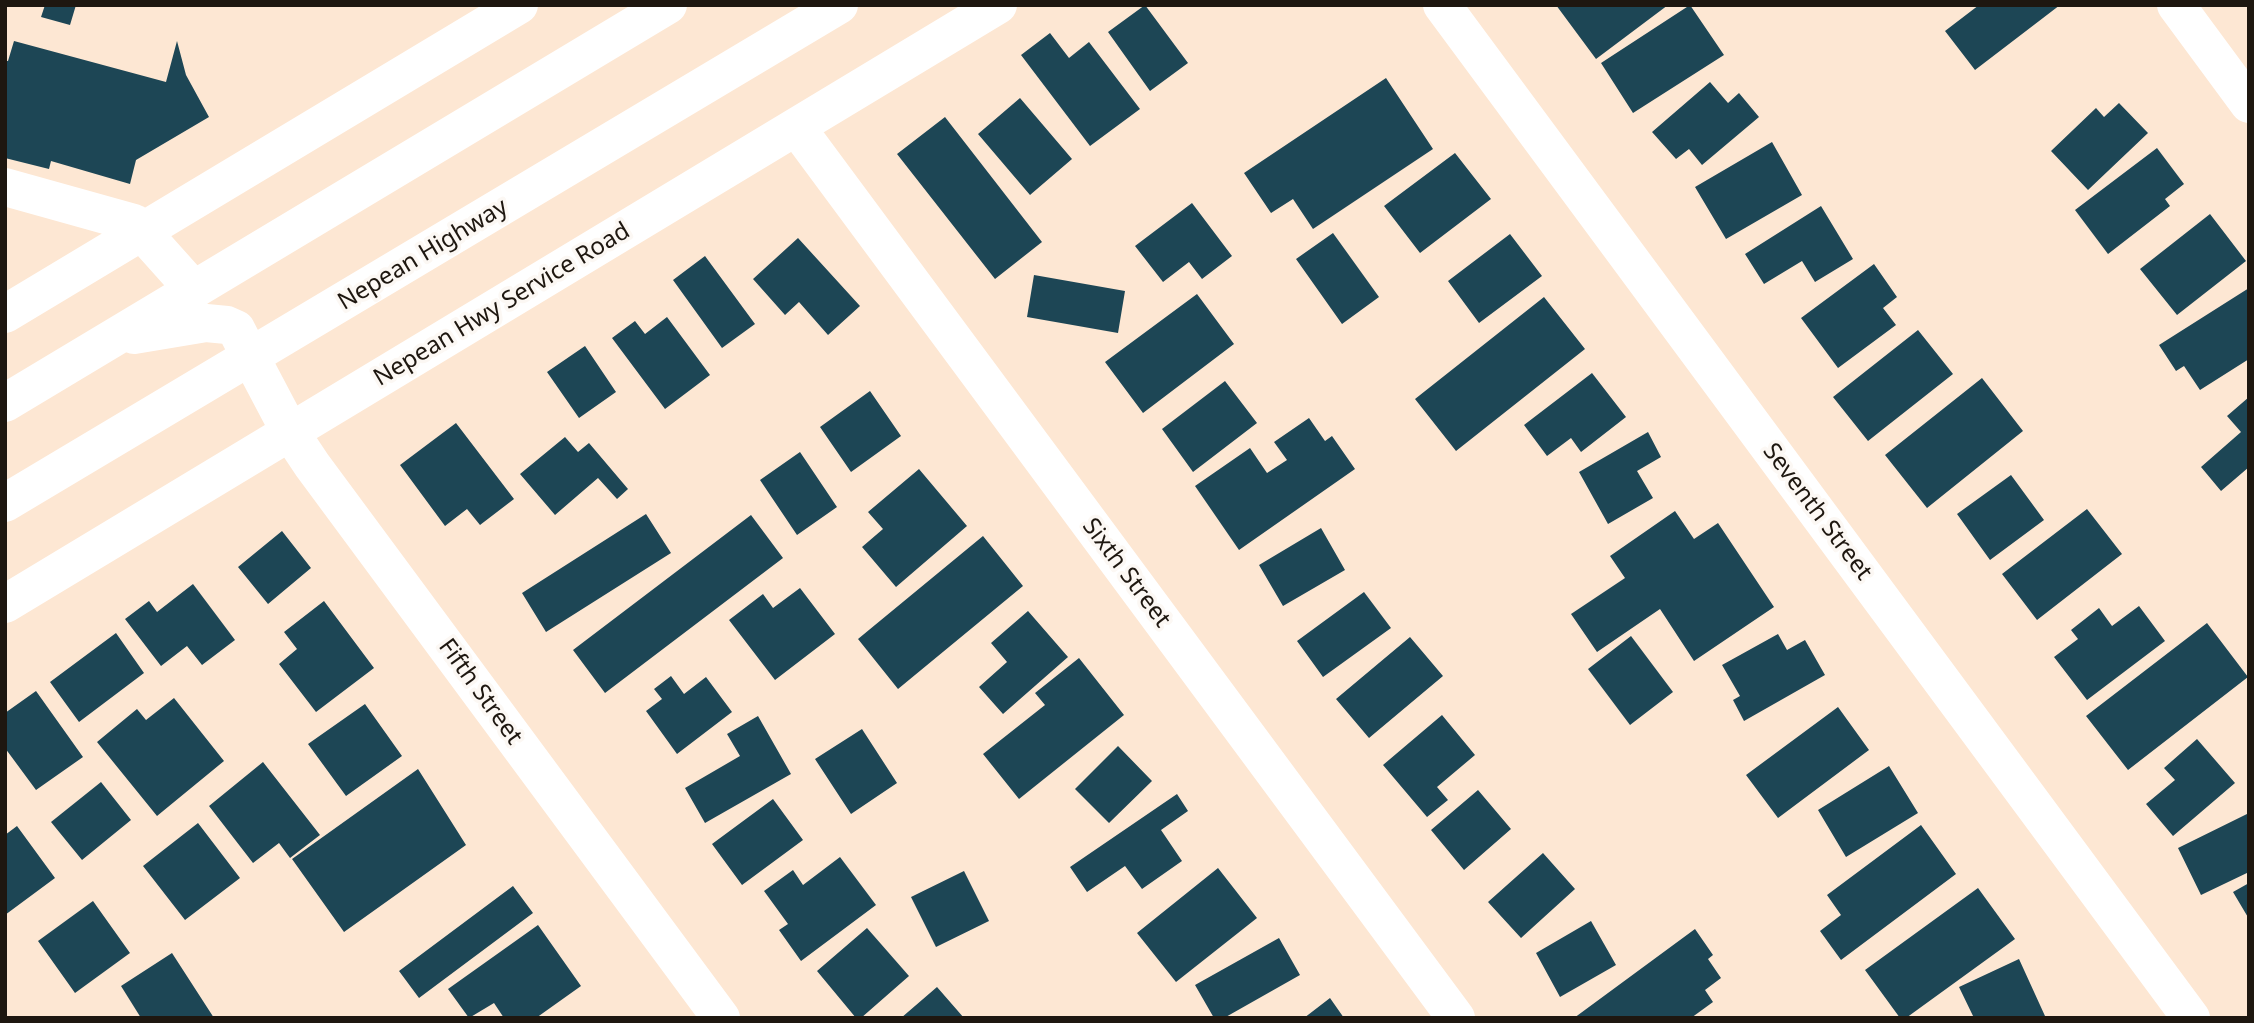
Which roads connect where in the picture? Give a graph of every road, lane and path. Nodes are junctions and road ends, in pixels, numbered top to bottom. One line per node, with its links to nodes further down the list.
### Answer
1 (519, 5): 10 (main road)
2 (668, 5): 11 (main road)
3 (839, 5): 14 (main road, Nepean Highway)
4 (998, 5): 8 (main road, Nepean Hwy Service Road)
5 (1442, 5): 21 (main road, Seventh Street)
6 (2176, 5): 7 (main road)
7 (2249, 104)
8 (797, 128): 16 (main road, Nepean Hwy Service Road); 20 (main road, Sixth Street)
9 (5, 187): 10 (main road)
10 (144, 230): 11 (main road); 12 (main road)
11 (194, 290): 13 (main road)
12 (5, 314)
13 (114, 338): 14 (main road, Fifth Street); 15 (main road)
14 (251, 358): 16 (main road, Fifth Street); 17 (main road, Nepean Highway)
15 (5, 403)
16 (290, 432): 18 (main road, Nepean Hwy Service Road); 19 (main road, Fifth Street)
17 (5, 503)
18 (5, 604)
19 (720, 1018)
20 (1456, 1018)
21 (2191, 1018)

